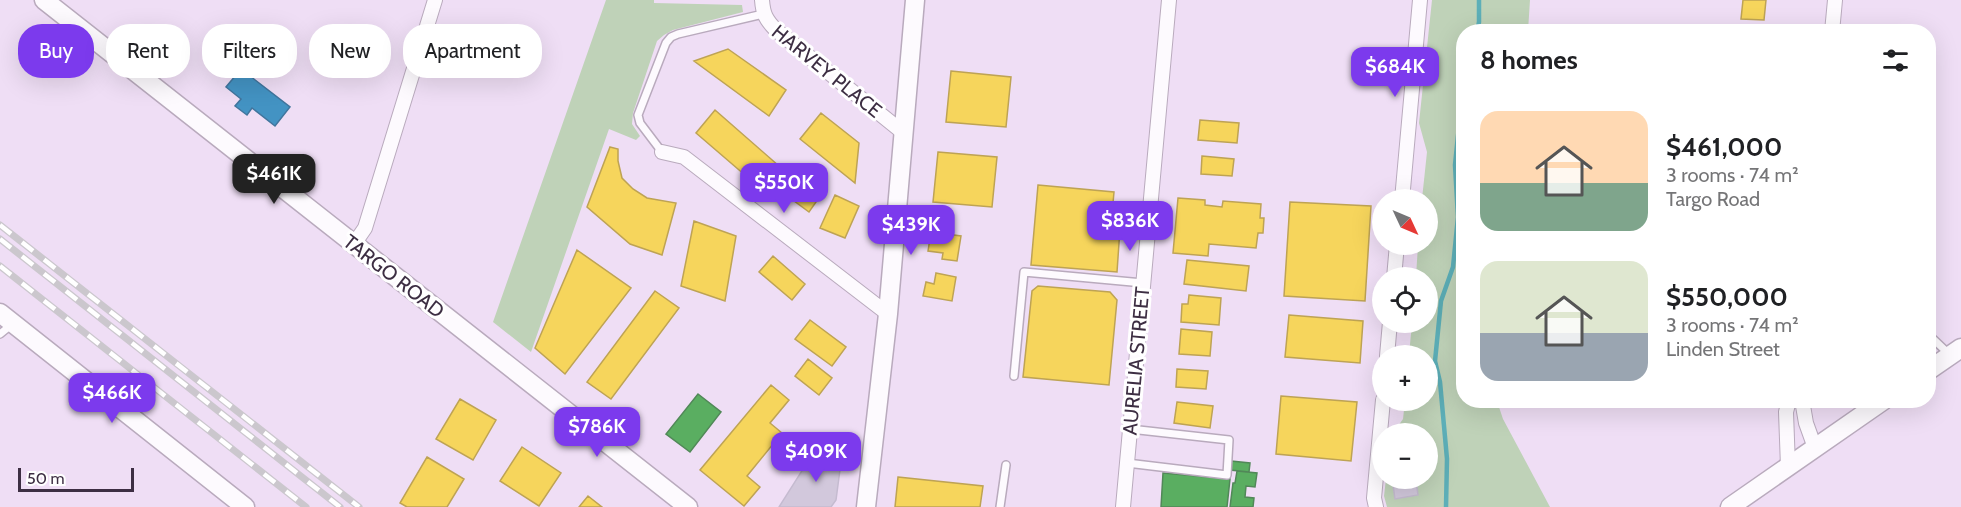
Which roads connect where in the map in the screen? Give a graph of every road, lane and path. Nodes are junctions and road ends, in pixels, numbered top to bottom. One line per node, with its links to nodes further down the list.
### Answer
1 (44, 0): 12 (main road, TARGO ROAD)
2 (435, 0): 12 (street)
3 (915, 0): 9 (main road)
4 (1169, 0): 13 (street, AURELIA STREET)
5 (1420, 0): 11 (street)
6 (1835, 0): 8 (street)
7 (763, 7): 9 (street, HARVEY PLACE); 10 (lane)
8 (1833, 24)
9 (905, 134): 14 (main road)
10 (662, 152): 14 (street)
11 (1402, 189)
12 (354, 244): 30 (main road, TARGO ROAD)
13 (1143, 284): 19 (lane); 24 (street, AURELIA STREET)
14 (888, 314): 31 (main road)
15 (4, 324): 29 (main road)
16 (1936, 339): 17 (lane)
17 (1956, 352): 18 (main road)
18 (1936, 365)
19 (1014, 376)
20 (1787, 408): 28 (street)
21 (1803, 408): 25 (street)
22 (1871, 408): 25 (main road)
23 (1382, 411): 34 (street)
24 (1130, 429): 26 (street, AURELIA STREET); 26 (lane)
25 (1815, 448): 28 (main road)
26 (1127, 463): 33 (street, AURELIA STREET)
27 (1006, 465): 32 (lane)
28 (1788, 467): 35 (main road)
29 (245, 507)
30 (688, 507)
31 (866, 507)
32 (1000, 507)
33 (1123, 507)
34 (1376, 507)
35 (1730, 507)

